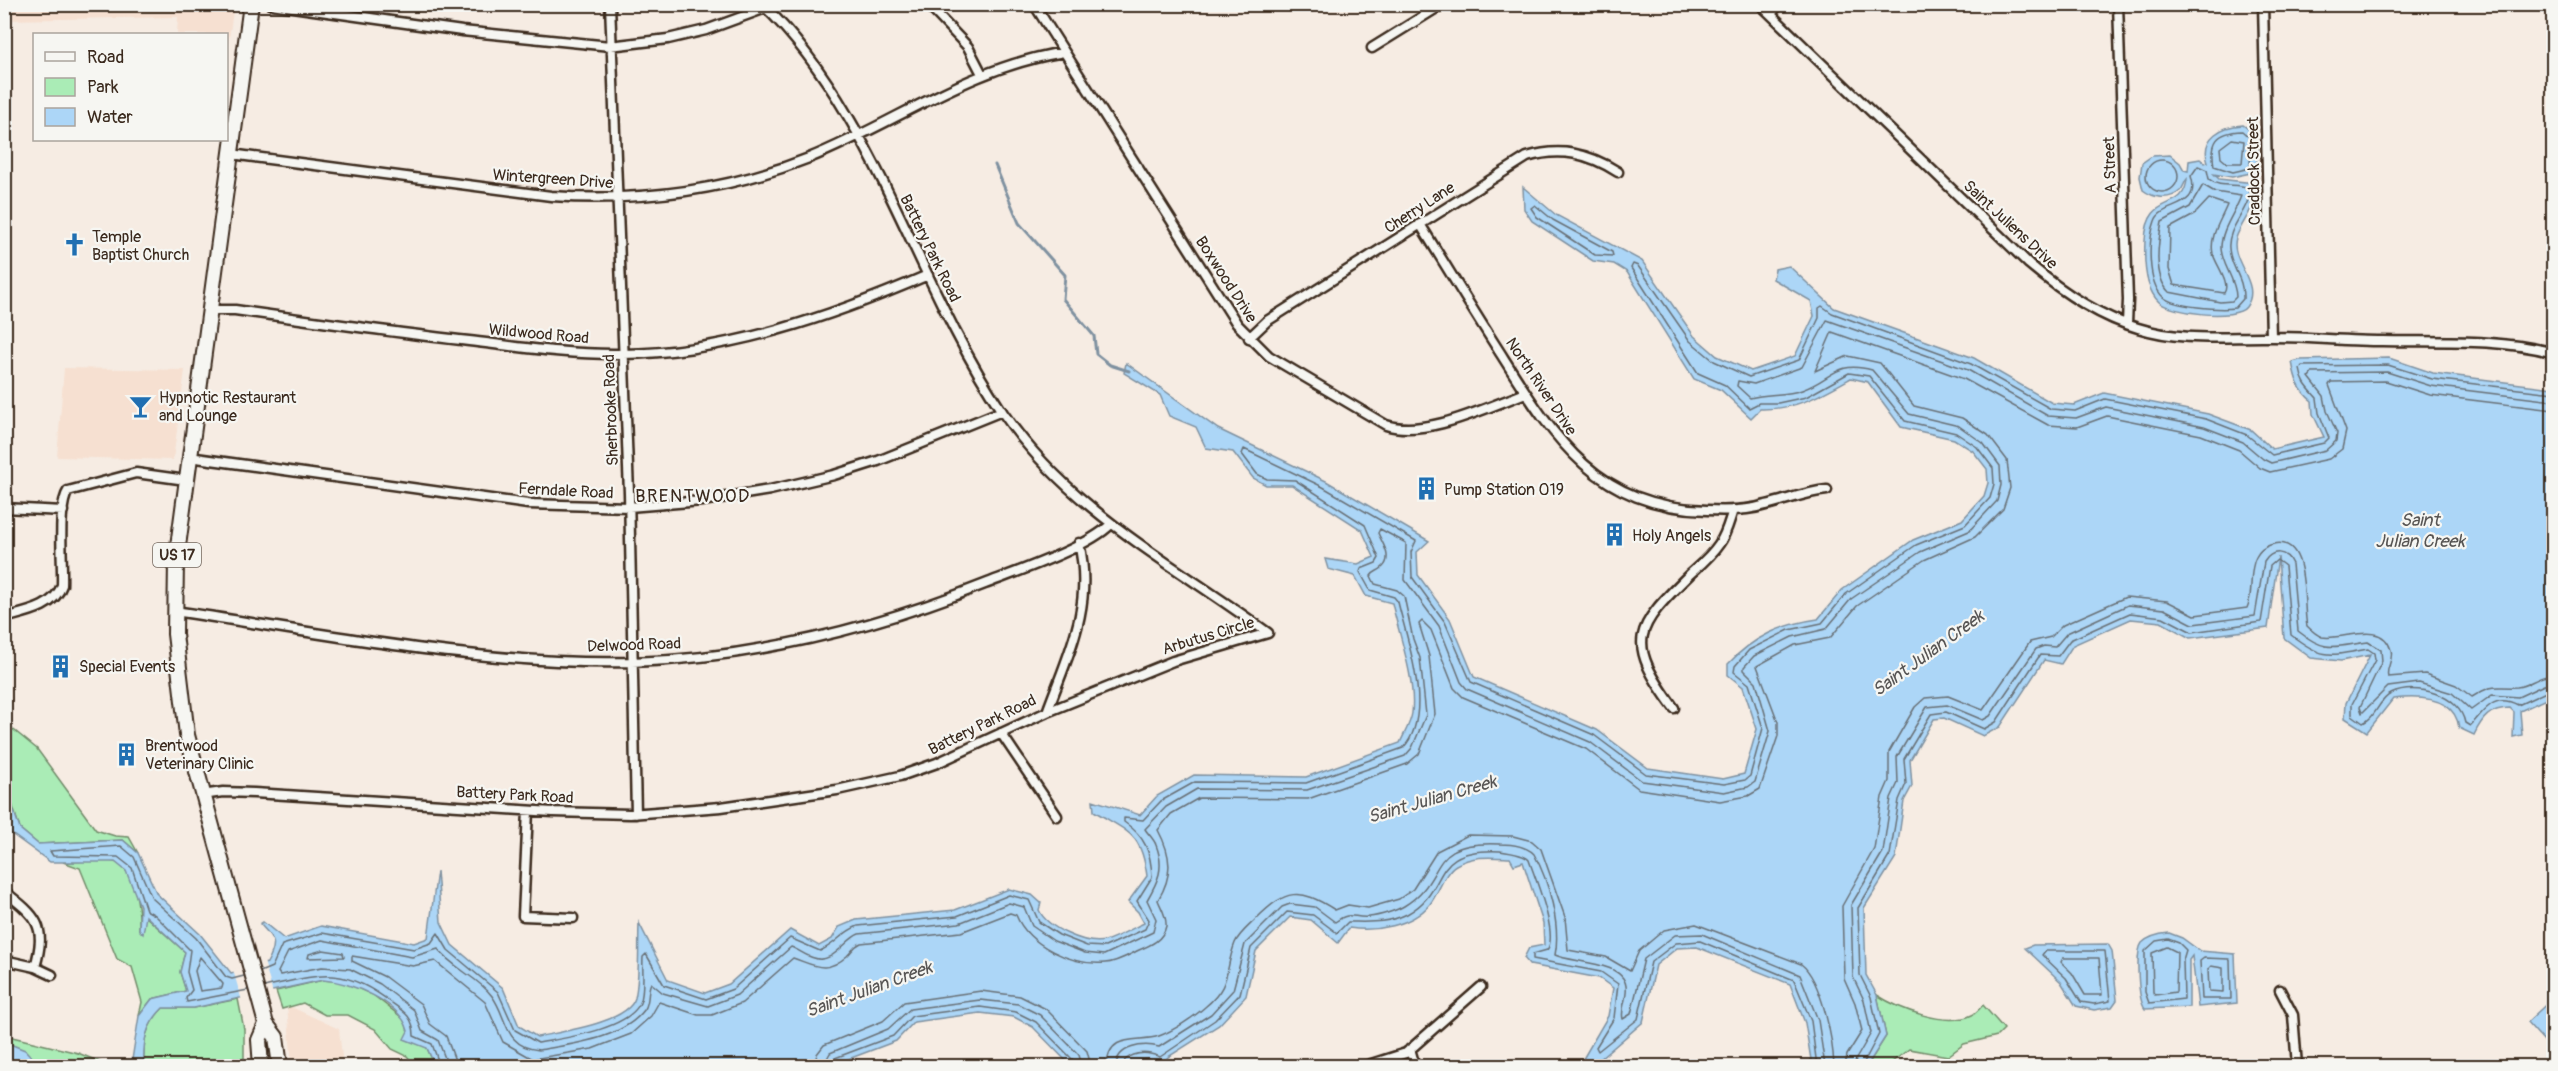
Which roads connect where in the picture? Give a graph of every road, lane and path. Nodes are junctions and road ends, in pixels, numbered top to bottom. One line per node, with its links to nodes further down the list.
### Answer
1 (250, 4): 18 (main road, US 17)
2 (271, 4): 13 (street)
3 (610, 4): 13 (street, Sherbrooke Road)
4 (927, 4): 16 (street)
5 (1034, 4): 15 (street, Boxwood Drive)
6 (1443, 4): 14 (street)
7 (1760, 4): 12 (street, Saint Juliens Drive)
8 (1779, 4): 12 (street)
9 (2118, 4): 24 (street, A Street)
10 (2263, 4): 25 (street, Craddock Street)
11 (764, 6): 13 (street); 17 (street, Battery Park Road)
12 (1771, 14): 24 (street, Saint Juliens Drive)
13 (610, 46): 20 (street, Sherbrooke Road)
14 (1372, 48)
15 (1064, 52): 16 (street, Wintergreen Drive); 26 (street, Boxwood Drive)
16 (982, 74): 17 (street, Wintergreen Drive)
17 (857, 135): 20 (street, Wintergreen Drive); 22 (street, Battery Park Road)
18 (231, 154): 20 (street, Wintergreen Drive); 23 (main road, US 17)
19 (1618, 172): 21 (street, Cherry Lane)
20 (616, 198): 28 (street, Sherbrooke Road)
21 (1420, 224): 26 (street, Cherry Lane); 29 (street, North River Drive)
22 (928, 275): 28 (street, Wildwood Road); 30 (street, Battery Park Road)
23 (209, 310): 28 (street, Wildwood Road); 31 (main road, US 17)
24 (2127, 324): 25 (street, Saint Juliens Drive)
25 (2271, 337): 27 (street, Saint Juliens Drive)
26 (1248, 338): 29 (street, Boxwood Drive)
27 (2553, 353)
28 (623, 354): 34 (street, Sherbrooke Road)
29 (1526, 393): 36 (street, North River Drive)
30 (1002, 411): 34 (street, Ferndale Road); 38 (street, Battery Park Road)
31 (189, 457): 32 (main road, US 17); 34 (street, Ferndale Road)
32 (186, 480): 37 (street); 40 (main road, US 17)
33 (1827, 490): 36 (street, North River Drive)
34 (629, 507): 42 (street, Sherbrooke Road)
35 (4, 508): 37 (street)
36 (1733, 510): 43 (street)
37 (63, 511): 41 (street)
38 (1111, 524): 39 (street); 44 (street, Arbutus Circle)
39 (1079, 543): 42 (street, Delwood Road); 44 (street, Battery Park Road)
40 (175, 611): 42 (street, Delwood Road); 46 (main road, US 17)
41 (4, 618)
42 (631, 662): 48 (street, Sherbrooke Road)
43 (1674, 708)
44 (1047, 712): 45 (street, Battery Park Road)
45 (1001, 733): 48 (street, Battery Park Road); 49 (street)
46 (202, 795): 47 (street, Battery Park Road); 57 (main road, US 17)
47 (528, 811): 48 (street, Battery Park Road); 51 (street)
48 (636, 814)
49 (1057, 816)
50 (4, 891): 53 (street)
51 (573, 918)
52 (4, 960): 53 (street)
53 (35, 967): 54 (street)
54 (52, 975)
55 (1481, 987): 58 (street)
56 (2280, 990): 63 (street)
57 (266, 1024): 59 (main road, US 17); 60 (main road, US 17)
58 (1410, 1049): 61 (street); 62 (street)
59 (261, 1066)
60 (280, 1066)
61 (1365, 1066)
62 (1416, 1066)
63 (2297, 1066)

